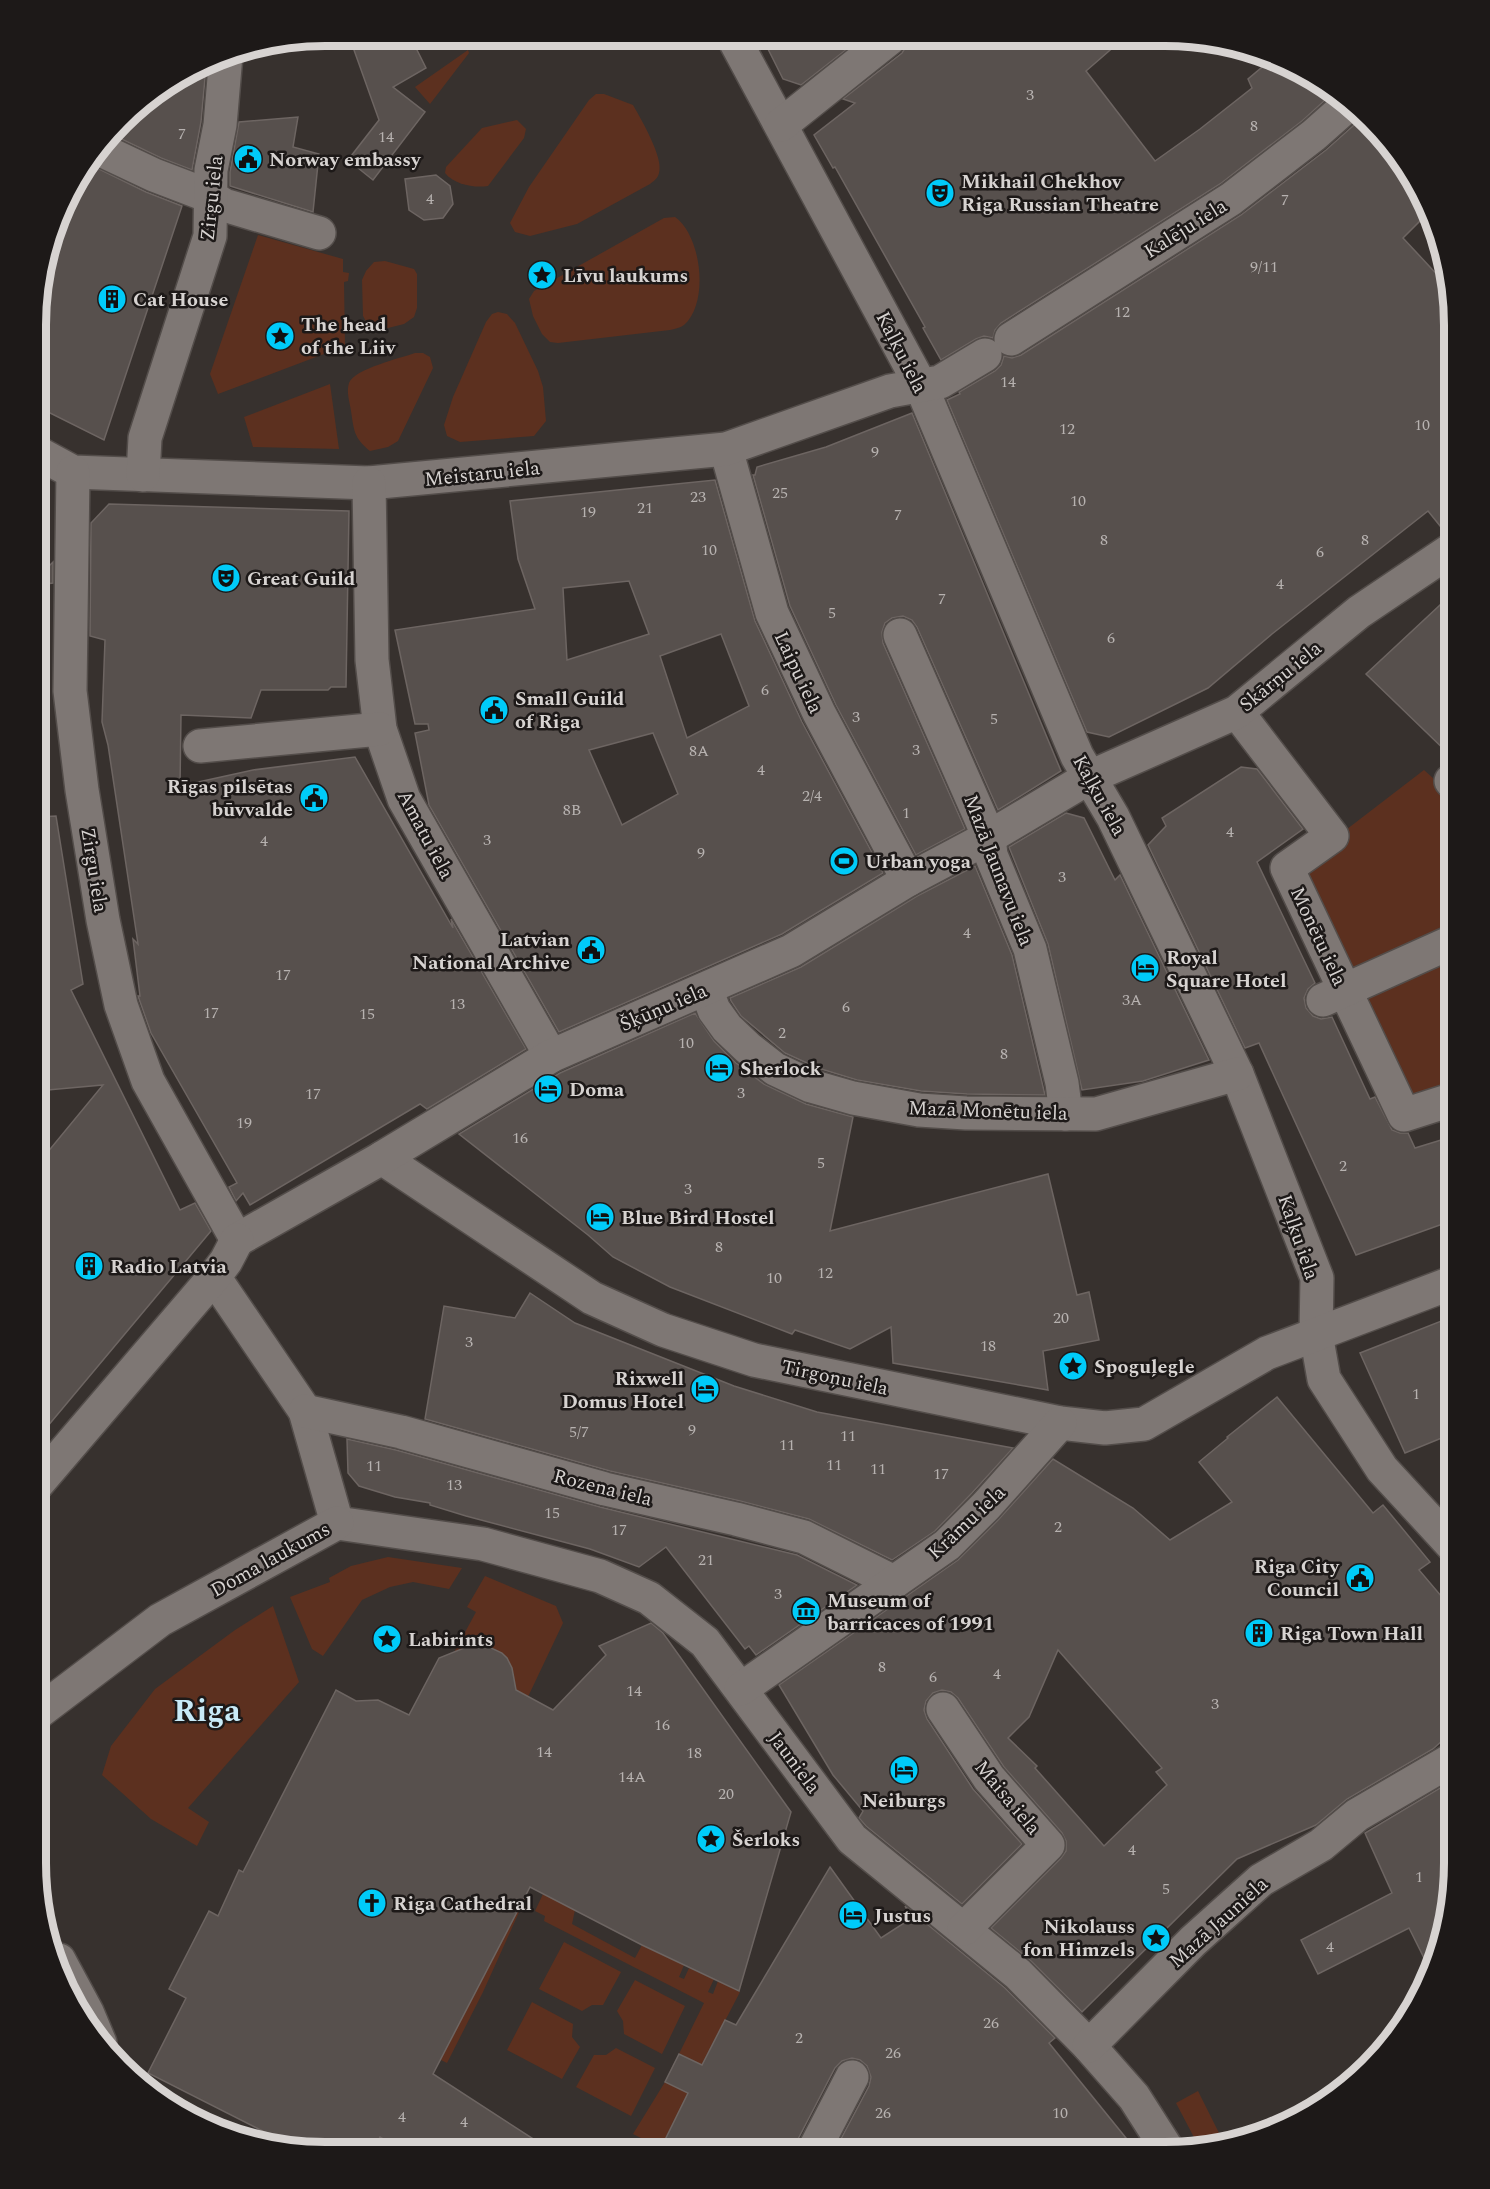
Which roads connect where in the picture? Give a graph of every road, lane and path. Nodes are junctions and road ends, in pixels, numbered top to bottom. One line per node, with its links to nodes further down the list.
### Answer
1 (738, 46): 5 (street, Kaļķu iela)
2 (880, 46): 5 (street)
3 (225, 65): 7 (street, Zirgu iela)
4 (1342, 111): 9 (street, Kalēju iela)
5 (781, 125): 9 (street, Kaļķu iela)
6 (107, 153): 7 (street)
7 (209, 196): 8 (street); 13 (street, Zirgu iela)
8 (319, 233)
9 (921, 386): 10 (street, Meistaru iela); 20 (street, Kaļķu iela)
10 (726, 449): 14 (street, Meistaru iela); 22 (street, Laipu iela)
11 (46, 457): 12 (street, Meistaru iela)
12 (74, 472): 13 (street, Meistaru iela); 31 (street, Zirgu iela)
13 (142, 476): 14 (street, Meistaru iela)
14 (369, 483): 18 (street, Amatu iela)
15 (1444, 555): 17 (street, Skārņu iela)
16 (900, 635): 21 (street, Mazā Jaunavu iela)
17 (1236, 712): 20 (street, Skārņu iela); 25 (street, Monētu iela)
18 (380, 729): 19 (street); 26 (street, Amatu iela)
19 (200, 746)
20 (1090, 777): 21 (street, Šķūņu iela); 27 (street, Kaļķu iela)
21 (989, 837): 22 (street, Šķūņu iela); 29 (street, Mazā Jaunavu iela)
22 (908, 880): 24 (street, Šķūņu iela)
23 (1444, 945): 25 (street)
24 (706, 989): 26 (street, Šķūņu iela); 29 (street, Mazā Monētu iela)
25 (1334, 994): 28 (street, Monētu iela)
26 (551, 1056): 30 (street, Šķūņu iela)
27 (1237, 1074): 29 (street, Mazā Monētu iela); 34 (street, Kaļķu iela)
28 (1444, 1102)
29 (1066, 1114)
30 (382, 1158): 31 (street, Šķūņu iela); 36 (street, Tirgoņu iela)
31 (237, 1240): 32 (street)
32 (214, 1277): 35 (street, Doma laukums); 37 (street)
33 (1444, 1286): 34 (street, Tirgoņu iela)
34 (1316, 1334): 36 (street, Tirgoņu iela); 39 (street, Kaļķu iela)
35 (304, 1411): 38 (street, Doma laukums); 40 (street, Rozena iela)
36 (1060, 1423): 40 (street, Krāmu iela)
37 (46, 1473)
38 (337, 1522): 41 (street, Jauniela); 42 (street, Doma laukums)
39 (1444, 1534)
40 (894, 1582): 41 (street, Krāmu iela)
41 (741, 1689): 45 (street, Jauniela)
42 (46, 1706)
43 (944, 1709): 45 (street, Maisa iela)
44 (1444, 1764): 46 (street, Mazā Jauniela)
45 (964, 1929): 46 (street, Jauniela)
46 (1089, 2046): 49 (street, Jauniela)
47 (852, 2077): 48 (street)
48 (818, 2142)
49 (1163, 2142)

